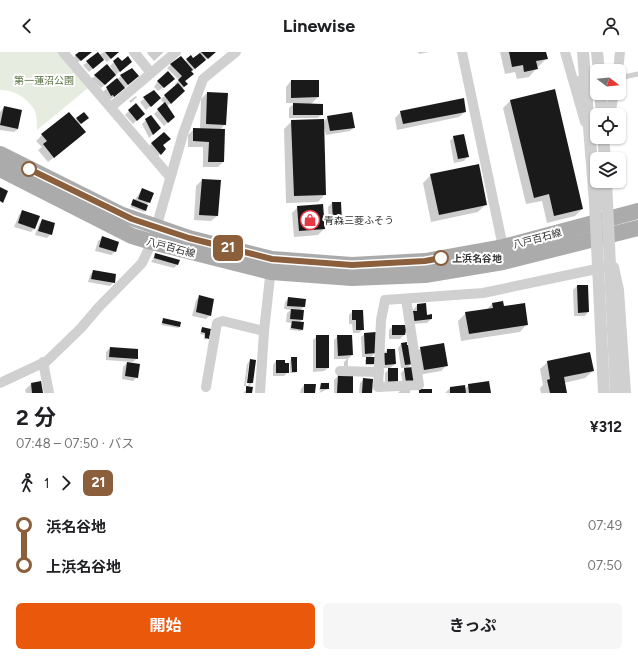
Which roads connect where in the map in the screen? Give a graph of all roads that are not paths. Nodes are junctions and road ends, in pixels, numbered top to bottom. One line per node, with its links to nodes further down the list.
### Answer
1 (64, 52): 17 (street)
2 (134, 52): 12 (street)
3 (176, 52): 12 (street)
4 (236, 52): 21 (street)
5 (462, 52): 29 (street)
6 (565, 52): 16 (street)
7 (583, 52): 44 (street, bridge)
8 (597, 52): 10 (street)
9 (620, 52): 11 (street)
10 (598, 64)
11 (619, 64)
12 (151, 73): 17 (street)
13 (638, 74): 14 (lane)
14 (626, 77)
15 (590, 81): 16 (street)
16 (573, 82): 18 (street)
17 (111, 107): 21 (street)
18 (592, 152)
19 (0, 154): 27 (main road, 八戸百石線)
20 (0, 169): 27 (main road, 八戸百石線)
21 (170, 177): 27 (street)
22 (600, 188): 25 (street)
23 (606, 188): 45 (street, bridge)
24 (638, 211): 25 (main road, 八戸百石線)
25 (602, 220): 28 (street); 29 (main road, 八戸百石線)
26 (638, 228): 28 (main road, 八戸百石線)
27 (155, 235): 30 (main road, 八戸百石線); 35 (street)
28 (602, 237): 30 (main road, 八戸百石線); 31 (street); 32 (street)
29 (503, 248): 30 (main road, 八戸百石線)
30 (271, 266): 34 (street)
31 (614, 266): 32 (street); 46 (street)
32 (596, 268): 33 (street); 43 (street)
33 (406, 299): 37 (street); 40 (street)
34 (264, 331): 39 (street); 42 (street)
35 (43, 362): 38 (street); 41 (street)
36 (340, 371): 37 (street)
37 (379, 372): 40 (street)
38 (0, 383)
39 (206, 388)
40 (378, 390)
41 (49, 393)
42 (260, 393)
43 (600, 393)
44 (604, 393)
45 (616, 393)
46 (626, 393)

